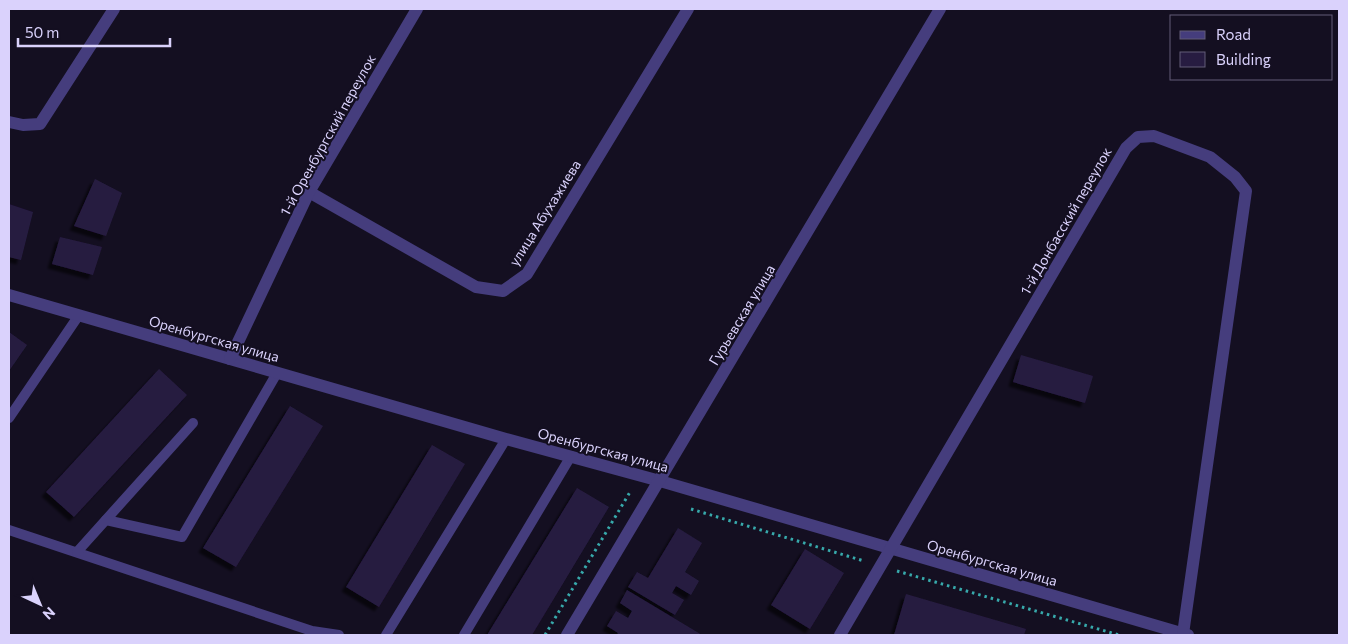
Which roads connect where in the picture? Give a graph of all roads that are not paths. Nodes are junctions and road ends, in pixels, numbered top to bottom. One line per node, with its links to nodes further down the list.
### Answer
1 (114, 9): 5 (street)
2 (417, 9): 6 (street, 1-й Оренбургский переулок)
3 (688, 9): 6 (street, улица Абухажиева)
4 (940, 9): 15 (street, Гурьевская улица)
5 (9, 122)
6 (309, 192): 9 (street, 1-й Оренбургский переулок)
7 (9, 295): 8 (street, Оренбургская улица)
8 (79, 315): 9 (street, Оренбургская улица); 11 (lane)
9 (230, 359): 10 (street, Оренбургская улица)
10 (277, 372): 13 (street, Оренбургская улица); 16 (lane)
11 (9, 418)
12 (193, 423): 16 (lane)
13 (506, 439): 14 (street, Оренбургская улица); 22 (lane)
14 (571, 456): 15 (street, Оренбургская улица); 23 (lane)
15 (660, 481): 18 (street, Оренбургская улица); 24 (street, Гурьевская улица)
16 (106, 520): 19 (lane)
17 (9, 530): 19 (lane)
18 (891, 550): 20 (street, Оренбургская улица); 20 (street, 1-й Донбасский переулок); 25 (street, 1-й Донбасский переулок)
19 (77, 552): 21 (lane)
20 (1186, 634)
21 (339, 635)
22 (386, 635)
23 (464, 635)
24 (568, 635)
25 (840, 635)

